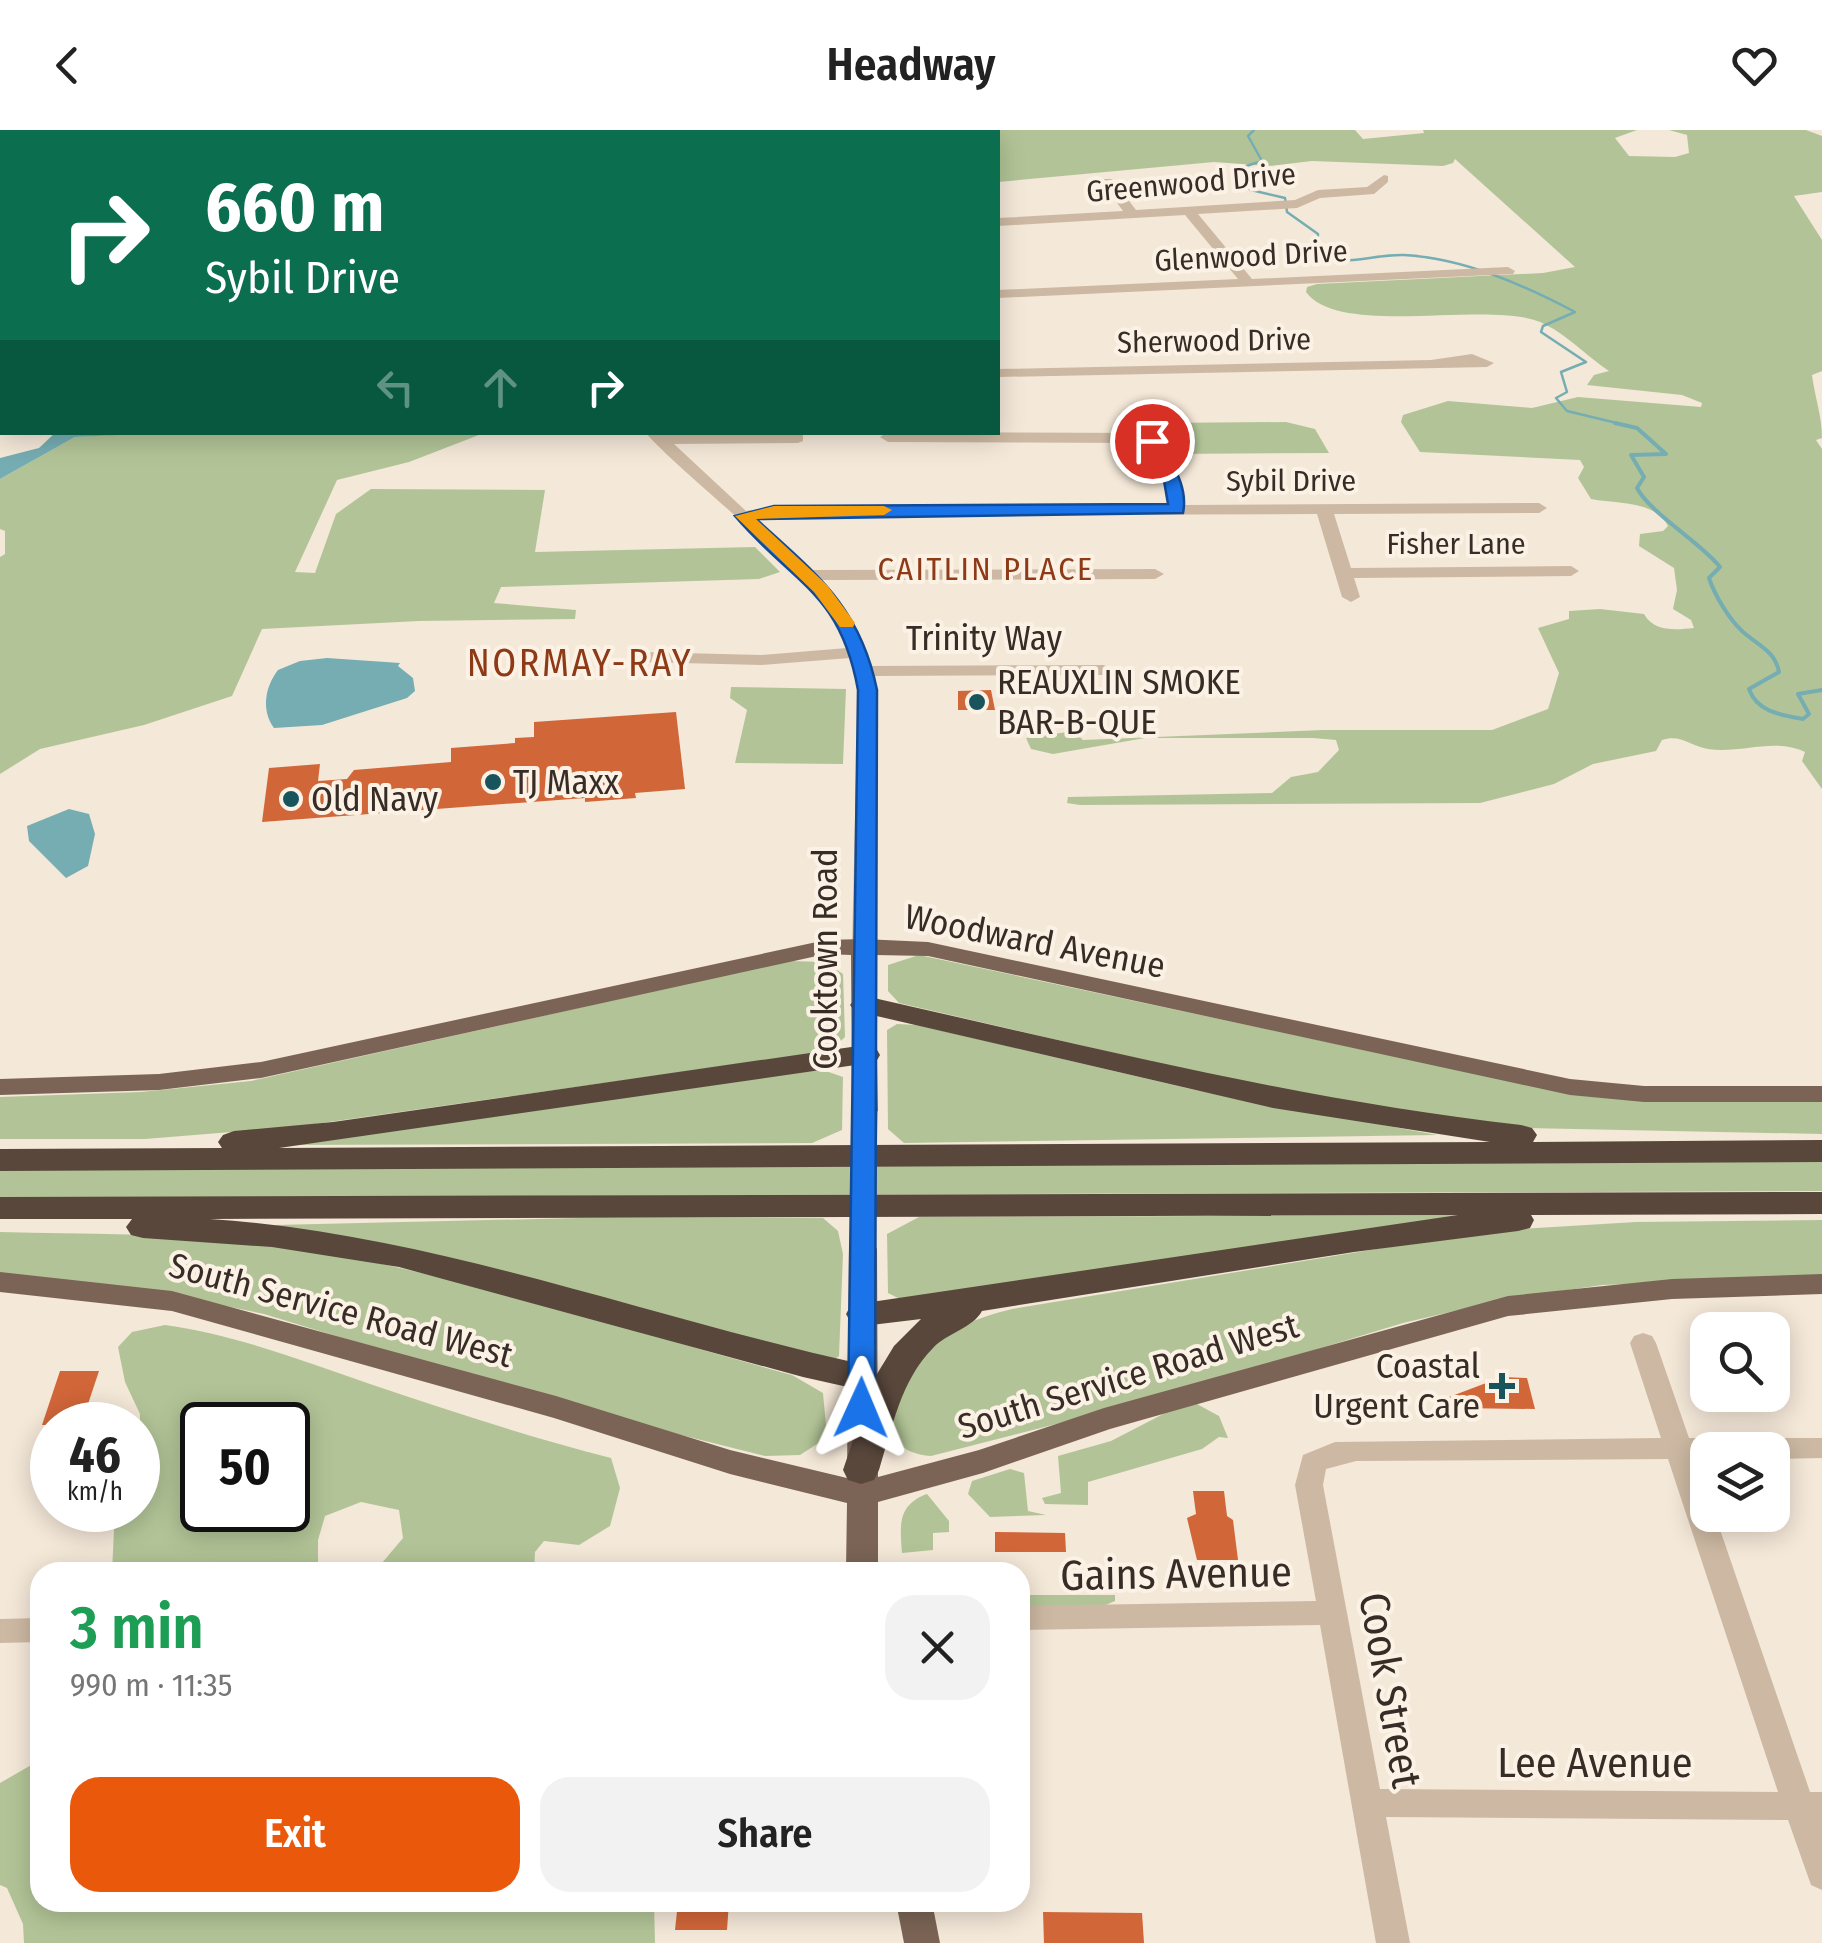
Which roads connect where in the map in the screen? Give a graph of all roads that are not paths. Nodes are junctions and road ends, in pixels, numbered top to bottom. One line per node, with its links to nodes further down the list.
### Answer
1 (1384, 179): 3 (street, Greenwood Drive)
2 (1108, 182): 4 (street)
3 (1190, 212): 4 (street, Greenwood Drive); 7 (street)
4 (1132, 215): 5 (street, Greenwood Drive)
5 (1000, 222)
6 (1508, 272): 7 (street, Glenwood Drive)
7 (1249, 284): 8 (street, Glenwood Drive)
8 (1000, 294)
9 (1432, 364): 10 (street, Sherwood Drive)
10 (1000, 373)
11 (656, 436): 13 (street); 17 (street, Cooktown Road)
12 (888, 437): 16 (street)
13 (798, 438)
14 (1324, 508): 15 (street, Sybil Drive); 16 (street, Sybil Drive); 19 (street)
15 (1539, 508)
16 (1178, 509): 17 (street, Sybil Drive)
17 (743, 516): 21 (street, Cooktown Road)
18 (1571, 571): 19 (street, Fisher Lane)
19 (1342, 573): 22 (street)
20 (1154, 574): 21 (street)
21 (807, 575): 24 (street, Cooktown Road)
22 (1351, 597)
23 (642, 656): 24 (street, Trinity Way)
24 (862, 662): 25 (street, Trinity Way); 26 (street, Cooktown Road)
25 (1104, 670)
26 (863, 946): 27 (main road, Cooktown Road); 29 (main road, Woodward Avenue); 30 (main road, Woodward Avenue)
27 (865, 1005): 28 (main road, Cooktown Road); 31 (highway)
28 (865, 1055): 34 (highway); 42 (main road, Cooktown Road, bridge)
29 (0, 1087)
30 (1822, 1094)
31 (1784, 1151): 32 (highway); 34 (highway)
32 (1822, 1151)
33 (0, 1160): 34 (highway)
34 (50, 1160)
35 (1730, 1202): 36 (highway); 37 (highway); 41 (highway)
36 (1822, 1203)
37 (0, 1208)
38 (0, 1221): 44 (highway)
39 (0, 1282): 47 (main road, South Service Road West)
40 (1822, 1284): 47 (main road, South Service Road West)
41 (1001, 1299): 42 (highway); 47 (highway)
42 (862, 1314): 44 (main road, Cooktown Road)
43 (1642, 1343): 46 (street)
44 (862, 1377): 47 (main road, Cooktown Road)
45 (1822, 1448): 46 (street)
46 (1678, 1449): 49 (street, Cook Street); 54 (street)
47 (860, 1482): 48 (main road, Cooktown Road)
48 (862, 1562)
49 (1334, 1613): 50 (street, Gains Avenue); 53 (street, Cook Street)
50 (1030, 1618)
51 (0, 1630): 52 (street)
52 (30, 1630)
53 (1368, 1803): 54 (street, Lee Avenue); 58 (street, Cook Street)
54 (1810, 1806): 55 (street)
55 (1822, 1875)
56 (916, 1912): 57 (main road)
57 (922, 1943)
58 (1392, 1943)

